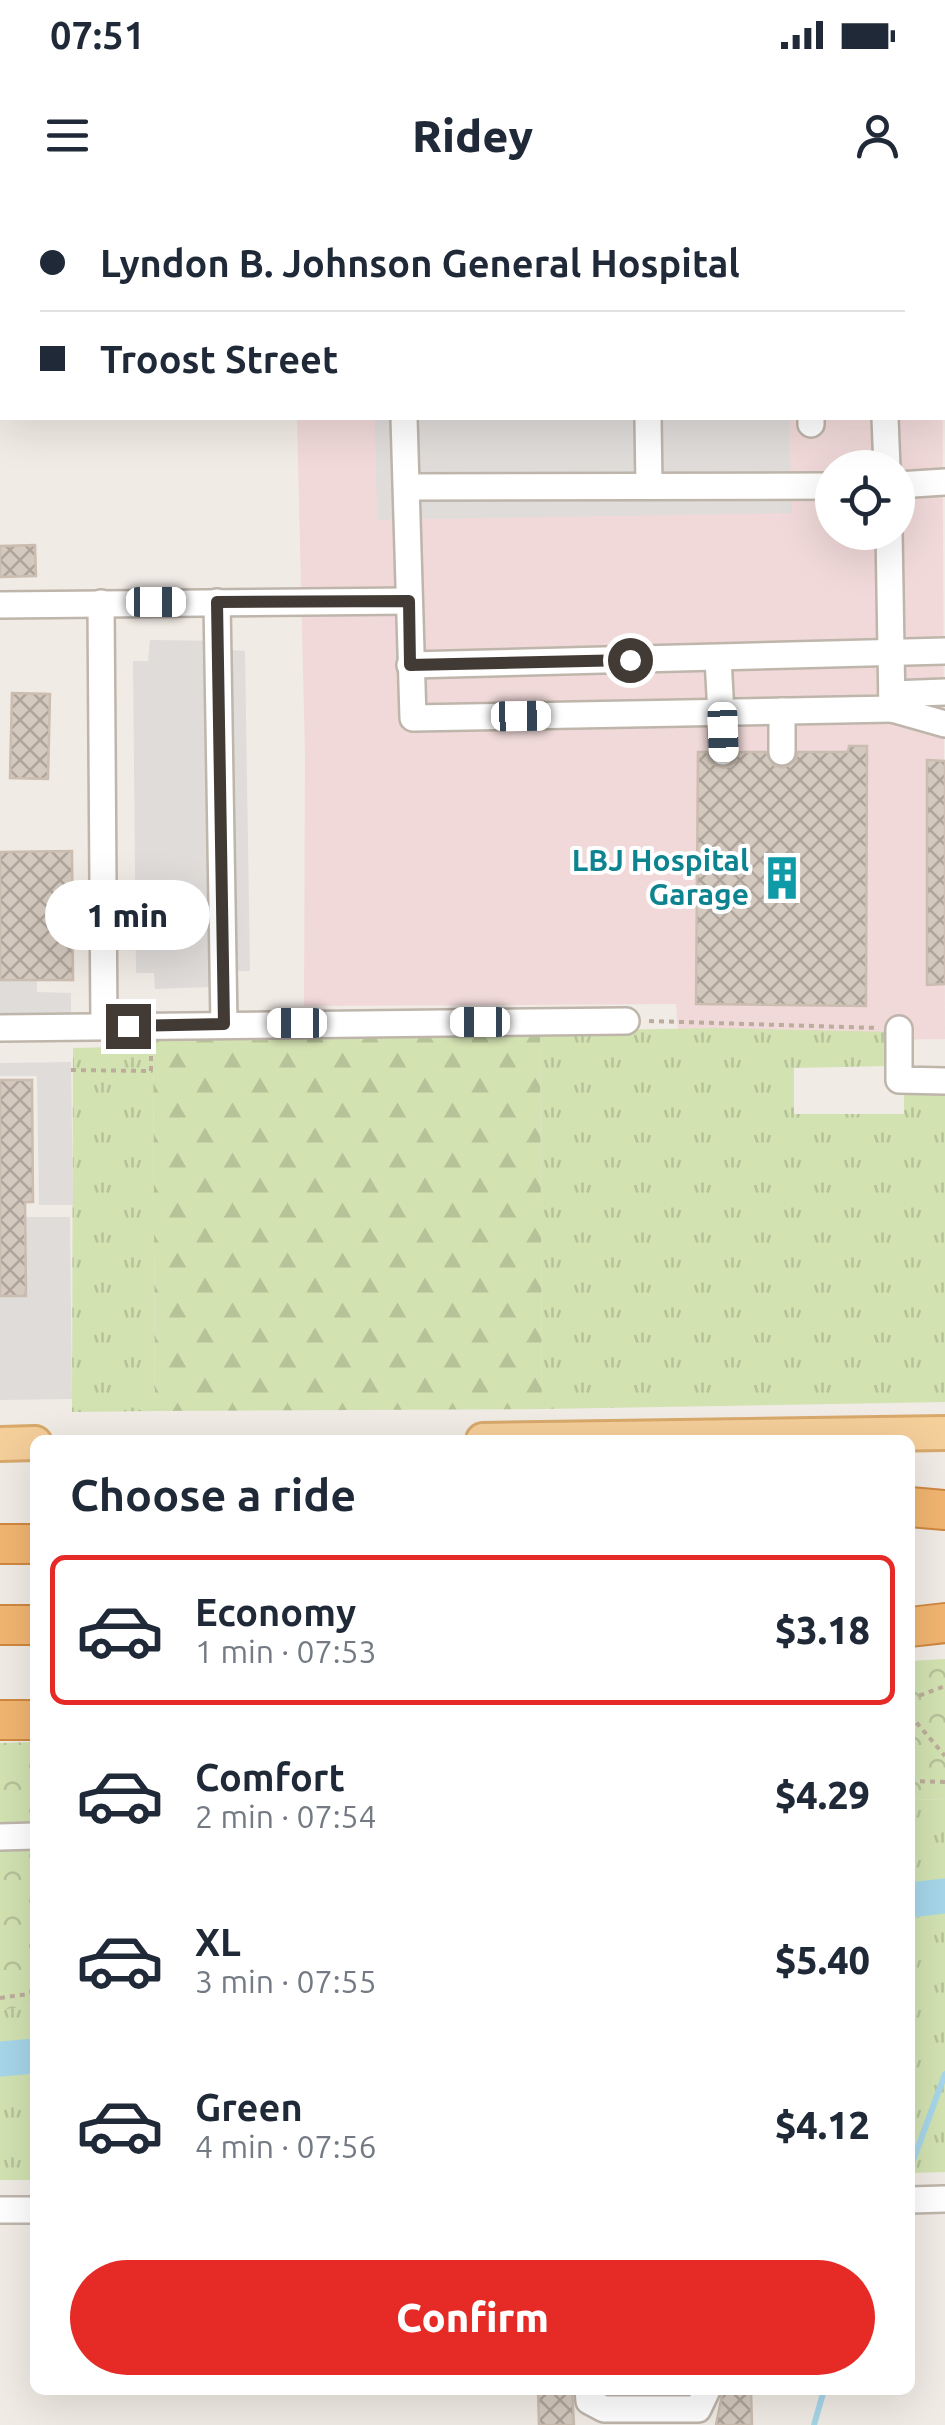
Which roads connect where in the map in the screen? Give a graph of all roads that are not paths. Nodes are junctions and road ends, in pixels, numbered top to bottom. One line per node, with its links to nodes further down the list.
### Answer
1 (404, 420): 9 (street)
2 (648, 420): 7 (street)
3 (885, 420): 4 (street)
4 (886, 450)
5 (945, 482): 6 (street)
6 (915, 485)
7 (649, 486): 8 (street); 9 (street)
8 (815, 486)
9 (406, 487): 11 (street)
10 (888, 550): 16 (street)
11 (409, 601): 12 (street); 18 (street)
12 (217, 602): 13 (street); 27 (street)
13 (101, 603): 14 (street); 28 (street)
14 (0, 604)
15 (945, 651): 16 (street)
16 (890, 652): 17 (street); 20 (street)
17 (718, 658): 18 (street); 21 (street)
18 (410, 665): 21 (street)
19 (945, 692): 20 (street)
20 (892, 702): 22 (street); 23 (street)
21 (722, 711): 22 (street); 24 (street)
22 (782, 711): 25 (street)
23 (945, 724)
24 (724, 752)
25 (782, 752)
26 (626, 1021): 27 (street)
27 (224, 1024): 28 (street)
28 (104, 1026): 29 (street)
29 (0, 1028)
30 (899, 1029): 31 (street)
31 (945, 1081)
32 (945, 1433): 33 (main road)
33 (813, 1435)
34 (30, 1443): 35 (main road)
35 (0, 1444)
36 (915, 1507): 37 (highway)
37 (945, 1510)
38 (915, 1531): 39 (highway)
39 (945, 1531)
40 (0, 1544): 41 (highway)
41 (30, 1544)
42 (915, 1617): 43 (highway)
43 (945, 1620): 46 (highway)
44 (0, 1625): 45 (highway)
45 (30, 1625)
46 (915, 1626)
47 (0, 1720): 48 (highway)
48 (30, 1720)
49 (30, 1836): 50 (street)
50 (0, 1837)
51 (945, 2199): 52 (street)
52 (915, 2200)
53 (0, 2210): 54 (street)
54 (30, 2210)
55 (588, 2395): 56 (street)
56 (704, 2395)

